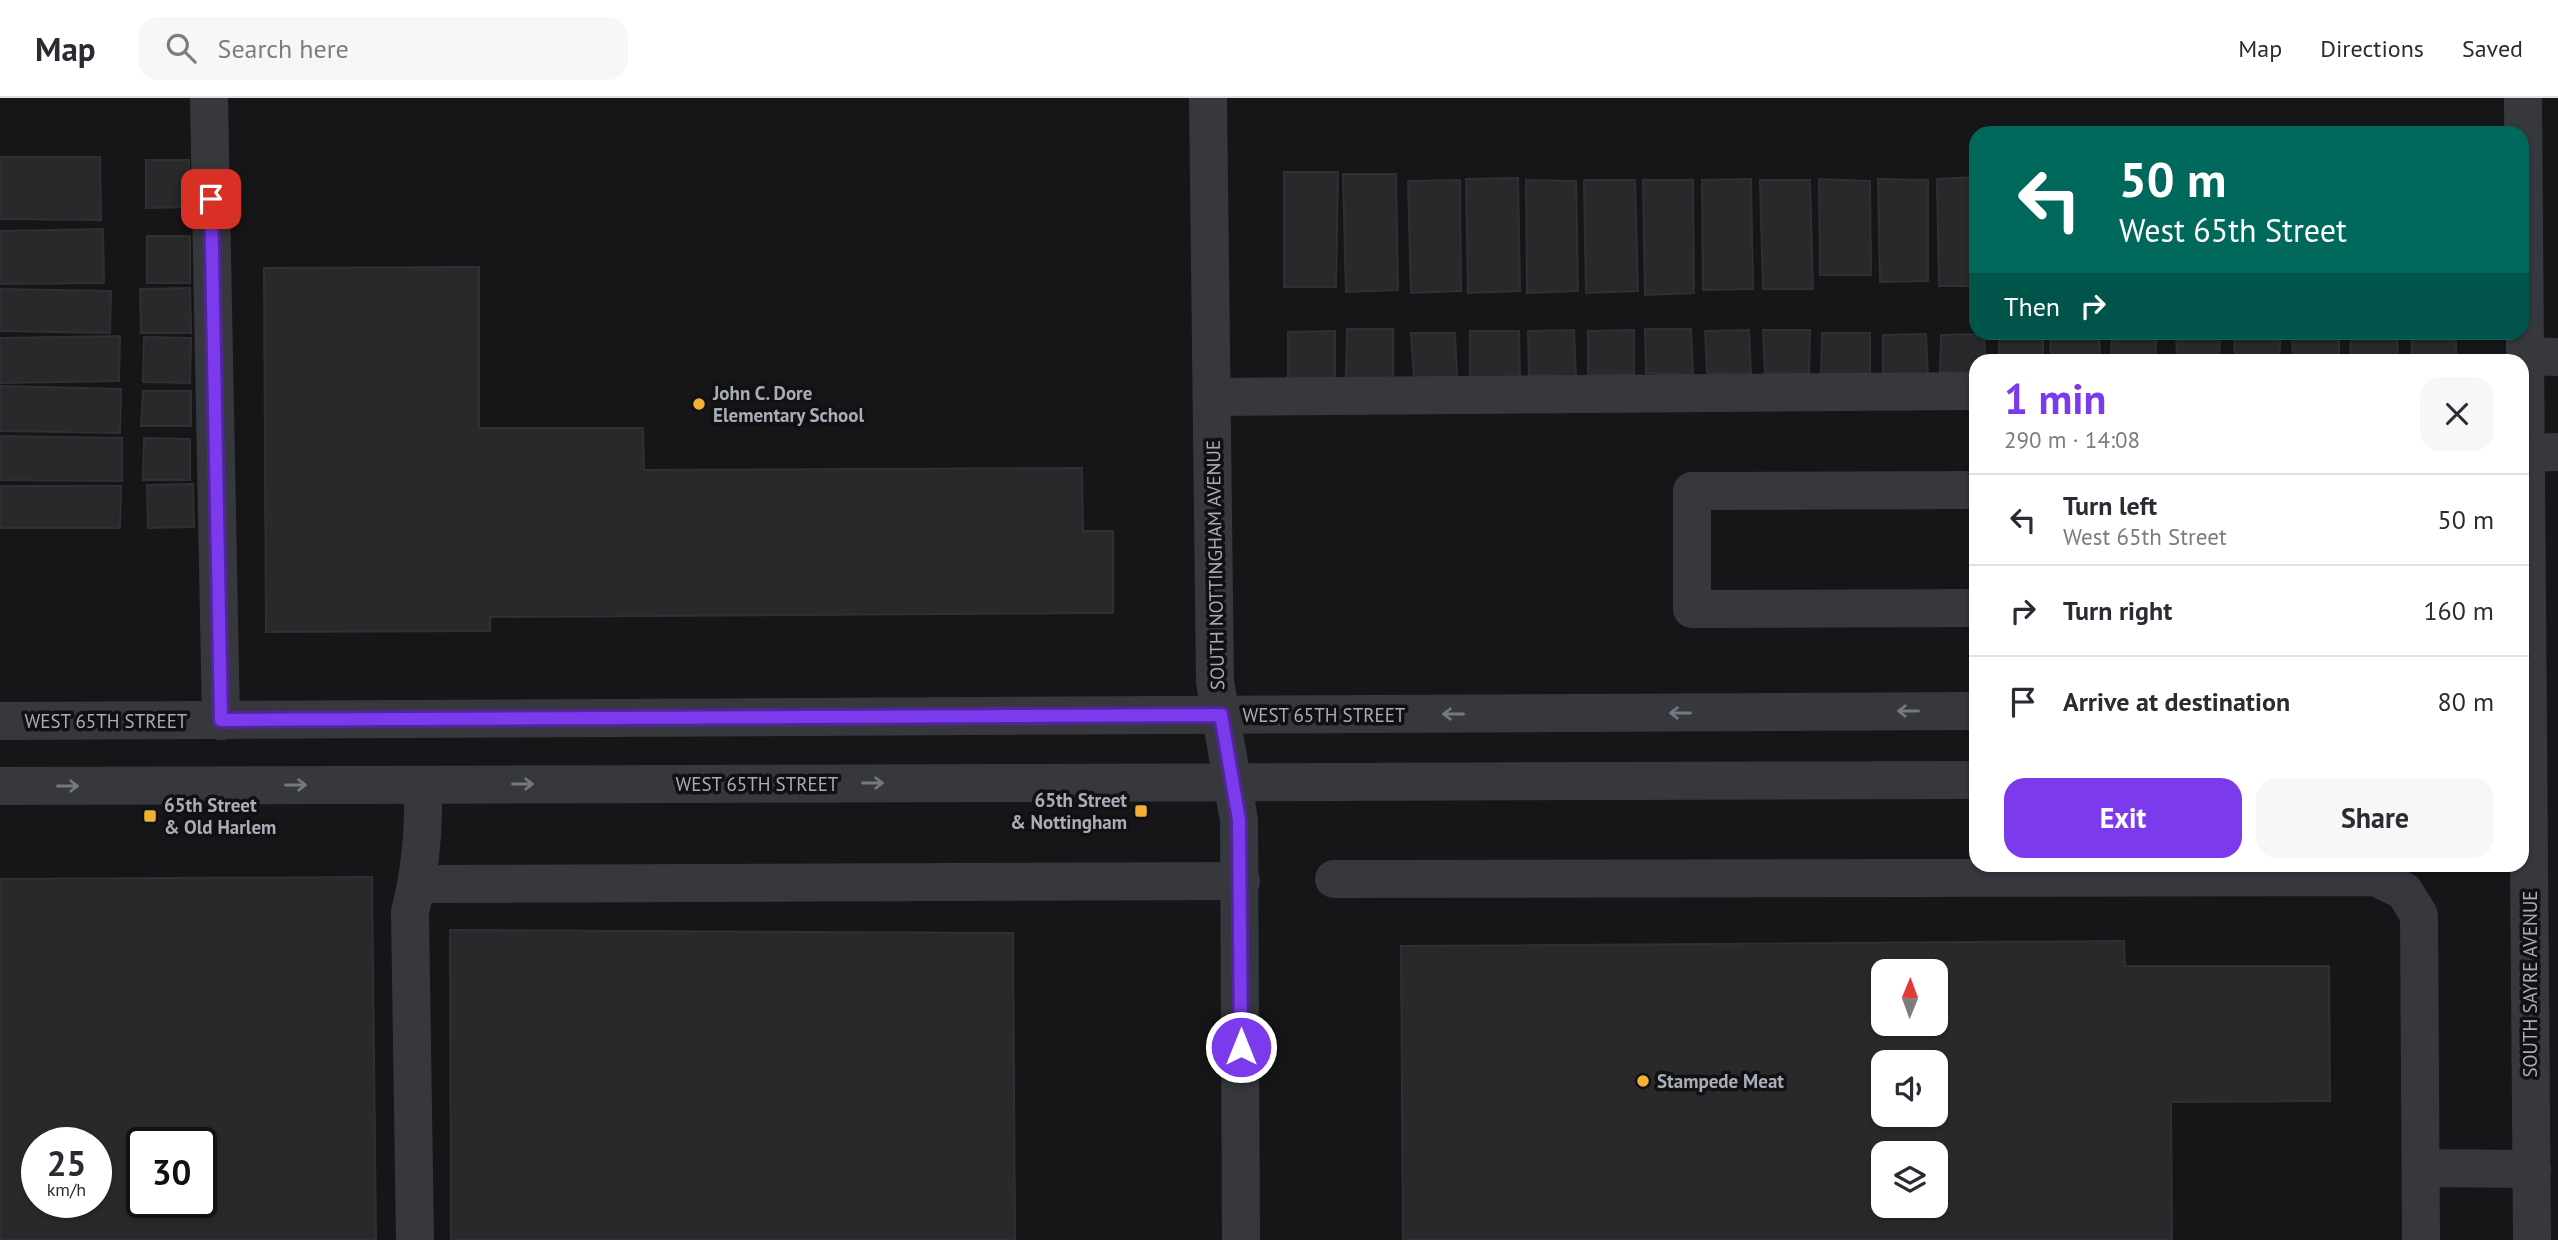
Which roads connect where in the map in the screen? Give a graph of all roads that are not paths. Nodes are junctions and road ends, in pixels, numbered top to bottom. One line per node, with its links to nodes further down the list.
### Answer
1 (209, 98): 17 (street)
2 (1208, 98): 8 (street, SOUTH NOTTINGHAM AVENUE)
3 (2523, 98): 4 (street, SOUTH SAYRE AVENUE)
4 (2524, 126)
5 (2529, 262): 6 (street, SOUTH SAYRE AVENUE)
6 (2533, 371): 9 (street, SOUTH SAYRE AVENUE)
7 (1969, 391): 8 (street)
8 (1212, 397): 16 (street, SOUTH NOTTINGHAM AVENUE)
9 (2542, 452): 11 (street, SOUTH SAYRE AVENUE)
10 (1969, 490): 12 (street)
11 (2529, 536)
12 (1969, 608)
13 (2529, 626): 14 (street, SOUTH SAYRE AVENUE)
14 (2536, 708): 19 (street, SOUTH SAYRE AVENUE)
15 (1969, 711): 16 (street, WEST 65TH STREET, one-way to 16)
16 (1221, 715): 17 (street, WEST 65TH STREET); 21 (street, SOUTH NOTTINGHAM AVENUE)
17 (221, 720): 18 (street, WEST 65TH STREET)
18 (0, 721)
19 (2536, 778): 27 (street, SOUTH SAYRE AVENUE)
20 (1969, 780): 21 (street, WEST 65TH STREET)
21 (1232, 782): 22 (street, WEST 65TH STREET, one-way to 21); 25 (street, SOUTH NOTTINGHAM AVENUE)
22 (423, 785): 23 (street, WEST 65TH STREET, one-way to 22); 26 (street)
23 (0, 786)
24 (1334, 879): 28 (street)
25 (1241, 881): 26 (street); 31 (street, SOUTH NOTTINGHAM AVENUE)
26 (417, 884): 30 (street)
27 (2544, 1112): 29 (street, SOUTH SAYRE AVENUE)
28 (2421, 1168): 29 (street); 32 (street)
29 (2532, 1169): 33 (street, SOUTH SAYRE AVENUE)
30 (415, 1240)
31 (1241, 1240)
32 (2421, 1240)
33 (2532, 1240)

